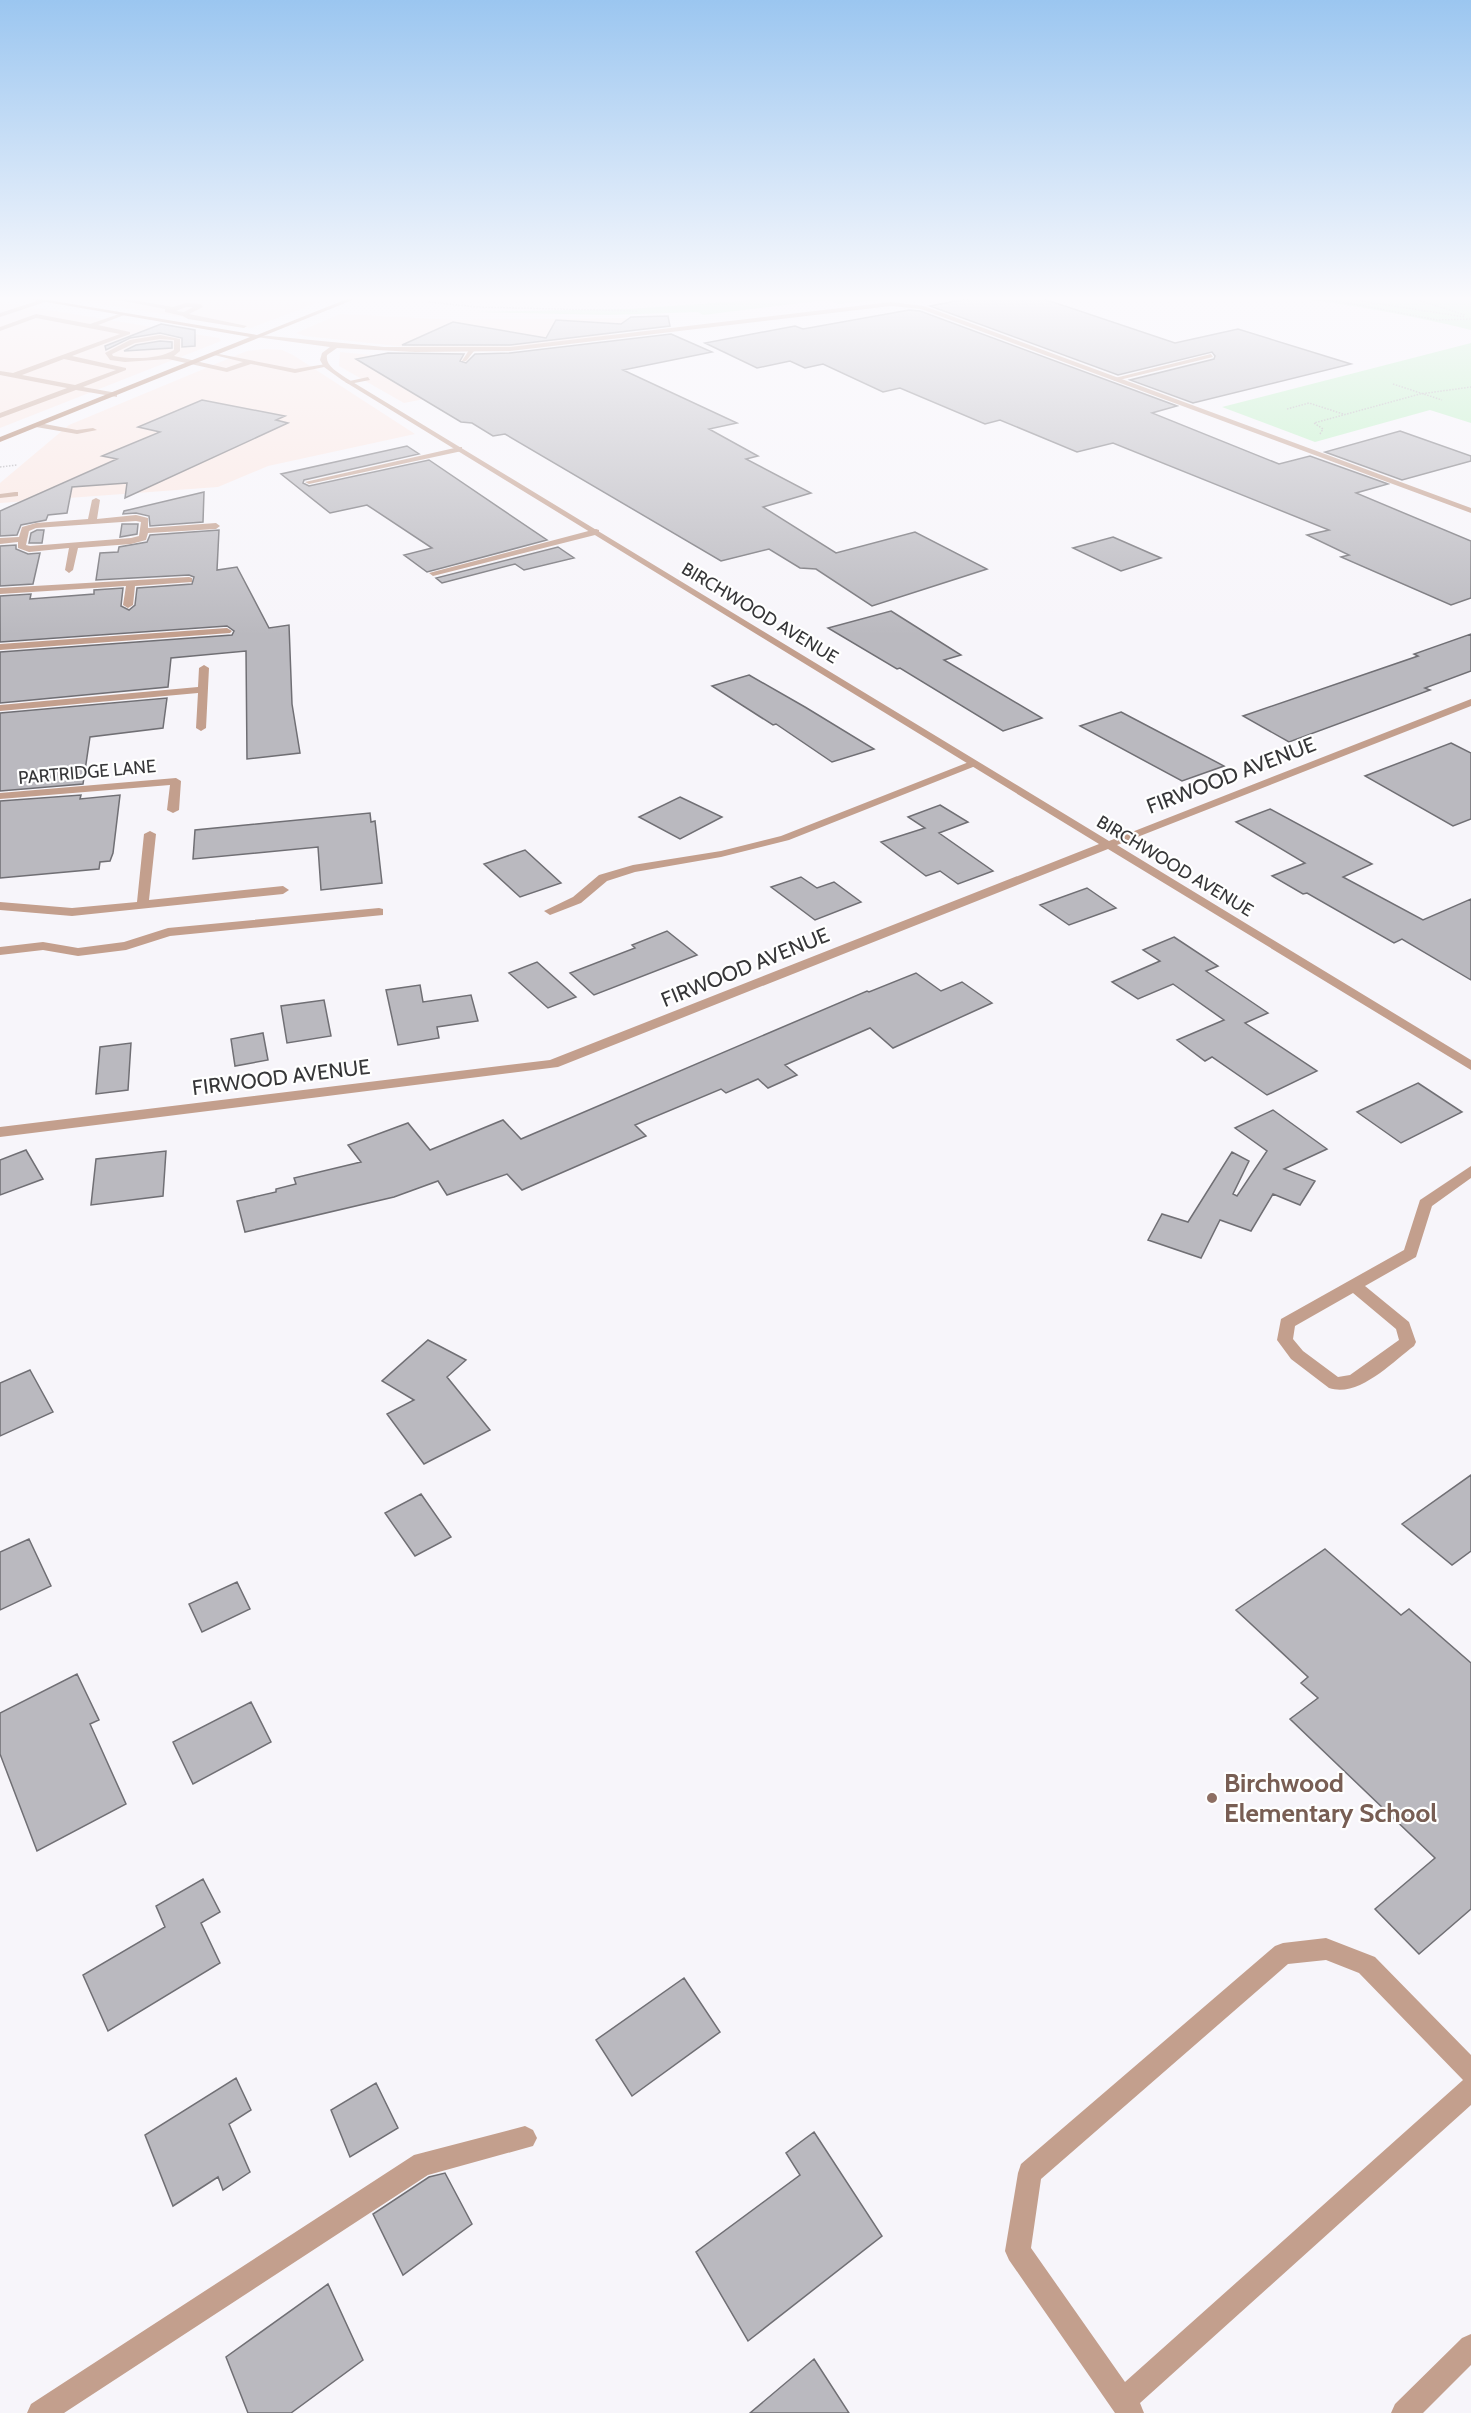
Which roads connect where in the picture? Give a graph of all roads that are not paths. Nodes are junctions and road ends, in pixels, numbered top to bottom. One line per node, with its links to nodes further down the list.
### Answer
1 (17, 410): 5 (street)
2 (77, 410): 6 (main road)
3 (394, 410): 11 (street, BIRCHWOOD AVENUE)
4 (1198, 410): 16 (street)
5 (0, 416)
6 (53, 419): 7 (main road); 8 (street)
7 (39, 424): 8 (street); 9 (main road)
8 (93, 430): 10 (street)
9 (2, 439)
10 (85, 439)
11 (459, 449): 12 (street); 20 (street, BIRCHWOOD AVENUE)
12 (309, 482)
13 (15, 494): 14 (street)
14 (0, 496)
15 (96, 500): 17 (street)
16 (1471, 511)
17 (92, 521): 19 (street); 21 (street)
18 (216, 526): 19 (street)
19 (144, 531): 23 (street)
20 (596, 532): 25 (street); 37 (street, BIRCHWOOD AVENUE)
21 (22, 539): 22 (street); 23 (street)
22 (0, 541)
23 (74, 545): 24 (street)
24 (69, 570)
25 (433, 573)
26 (189, 580): 27 (street)
27 (131, 583): 28 (street); 29 (street)
28 (0, 591)
29 (128, 605)
30 (227, 631): 31 (street)
31 (0, 647)
32 (204, 668): 33 (street)
33 (203, 690): 35 (street); 36 (street)
34 (1471, 702): 41 (street, FIRWOOD AVENUE)
35 (0, 708)
36 (201, 728)
37 (975, 763): 41 (street, BIRCHWOOD AVENUE); 45 (street)
38 (0, 796): 39 (street, PARTRIDGE LANE)
39 (174, 810)
40 (150, 834): 43 (street)
41 (1108, 844): 48 (street, BIRCHWOOD AVENUE); 49 (street, FIRWOOD AVENUE)
42 (283, 890): 43 (street)
43 (143, 904): 44 (street)
44 (0, 906)
45 (550, 911)
46 (379, 912): 47 (street)
47 (0, 951)
48 (1471, 1066)
49 (0, 1132)
50 (1471, 1171): 51 (street)
51 (1353, 1286): 51 (street)
52 (1471, 2072): 56 (street)
53 (1471, 2089): 56 (street)
54 (525, 2138): 57 (street)
55 (1471, 2347): 58 (street)
56 (1127, 2407)
57 (40, 2413)
58 (1404, 2413)

